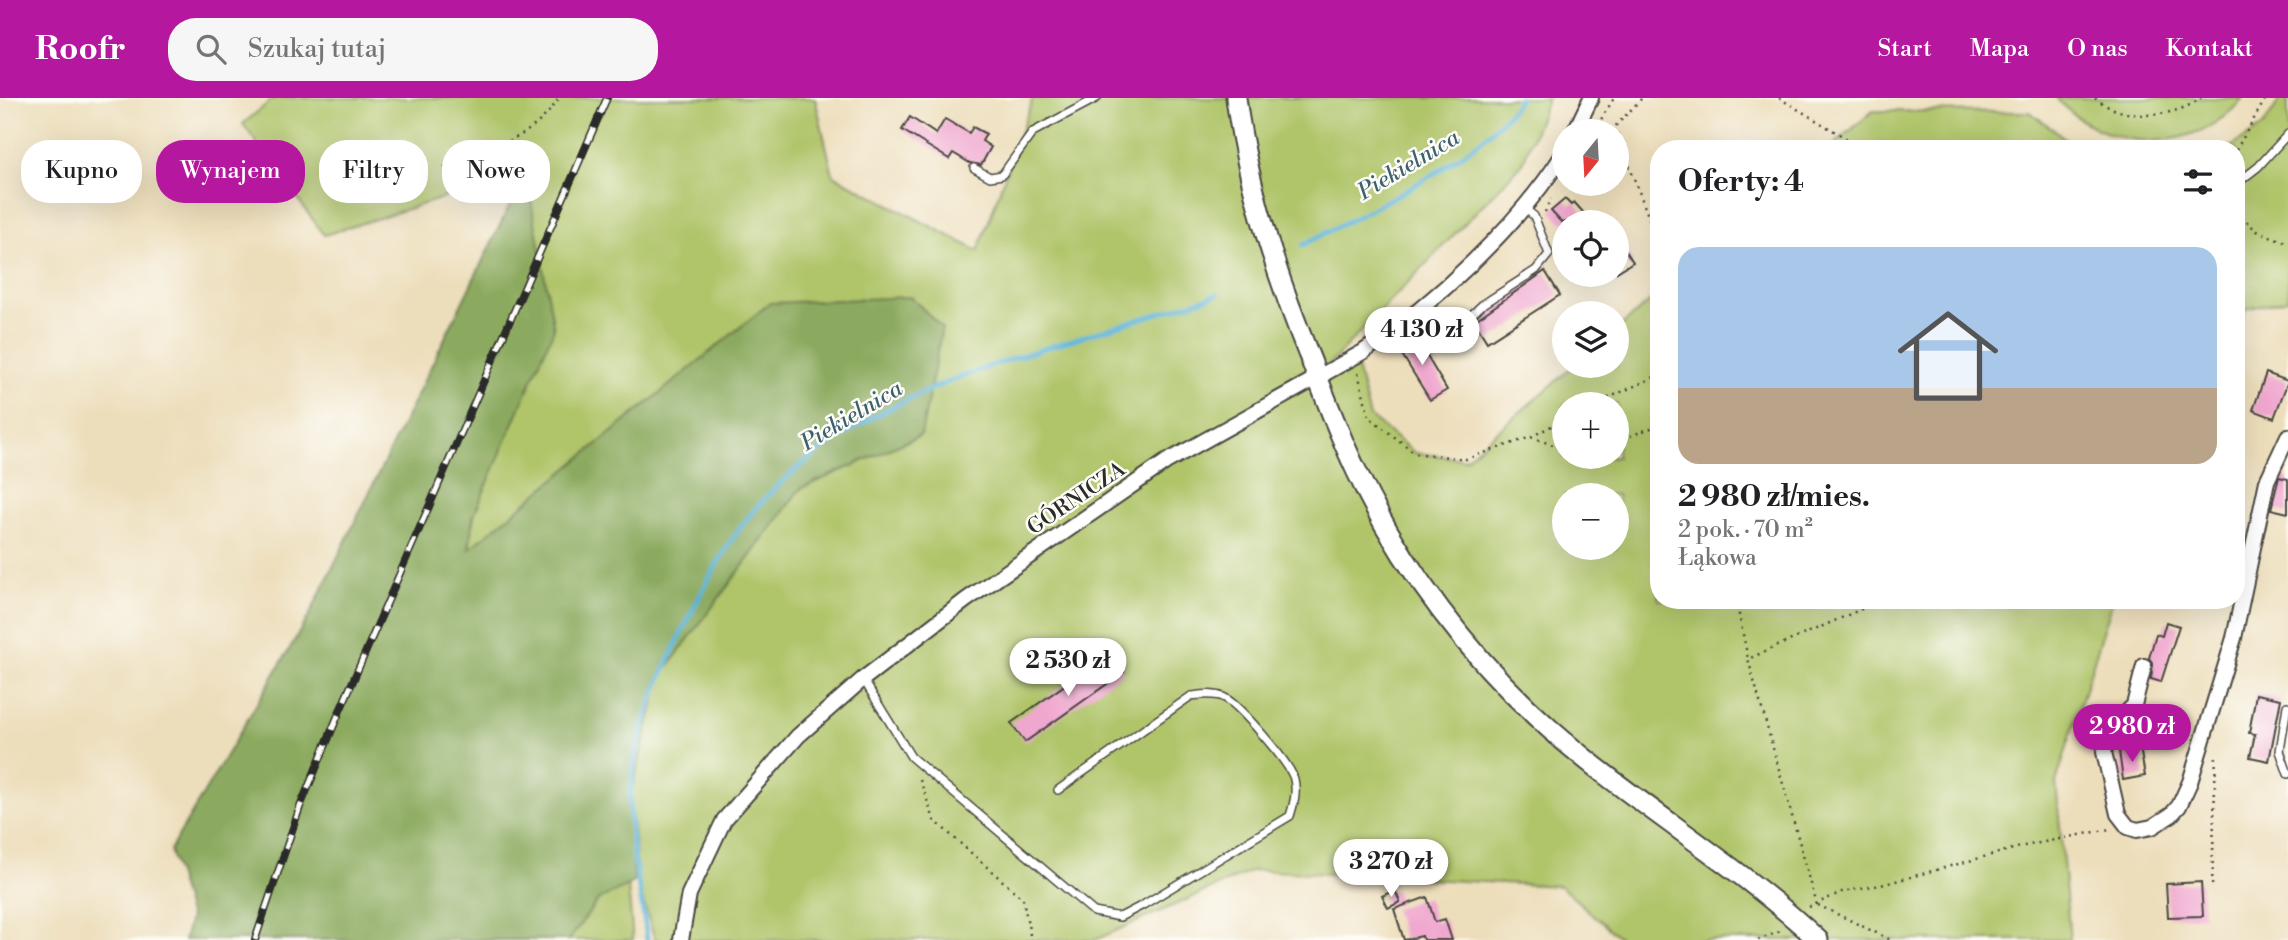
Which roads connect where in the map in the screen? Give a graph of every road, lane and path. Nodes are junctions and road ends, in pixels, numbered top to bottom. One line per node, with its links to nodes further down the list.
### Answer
1 (559, 98): 15 (path)
2 (1097, 98): 18 (lane)
3 (1236, 98): 28 (main road)
4 (1591, 98): 11 (street)
5 (1614, 98): 12 (path)
6 (1642, 98): 13 (path)
7 (1779, 98): 16 (path)
8 (2095, 98): 9 (path)
9 (2201, 98)
10 (2266, 98): 17 (path)
11 (1581, 119)
12 (1601, 119)
13 (1622, 119)
14 (2288, 134): 21 (lane)
15 (514, 140)
16 (1849, 140)
17 (2242, 140)
18 (974, 168)
19 (1629, 168): 24 (path)
20 (1552, 172): 22 (street, GÓRNICZA)
21 (2245, 177)
22 (1523, 206): 26 (lane); 28 (street, GÓRNICZA)
23 (2245, 220): 25 (path)
24 (1650, 222)
25 (2288, 243)
26 (1447, 338)
27 (1357, 369): 35 (path)
28 (1317, 376): 43 (street, GÓRNICZA); 56 (main road)
29 (1650, 378): 30 (path)
30 (1621, 392)
31 (1552, 426): 35 (path)
32 (1650, 428): 33 (path)
33 (1629, 436)
34 (2288, 436): 37 (street)
35 (1531, 437): 36 (path)
36 (1552, 445)
37 (2245, 583)
38 (1738, 609): 41 (path)
39 (1862, 609): 41 (path)
40 (2240, 609): 49 (street)
41 (1748, 659): 51 (path)
42 (2144, 666): 49 (street)
43 (863, 680): 46 (lane); 53 (street, GÓRNICZA)
44 (2287, 706): 47 (lane)
45 (2216, 748): 50 (path)
46 (911, 757): 48 (lane); 54 (path)
47 (2288, 774)
48 (1058, 790)
49 (2128, 827): 51 (path)
50 (2212, 885)
51 (1817, 905): 57 (path)
52 (1786, 929): 55 (path)
53 (681, 940)
54 (1031, 940)
55 (1758, 940)
56 (1818, 940)
57 (1891, 940)

